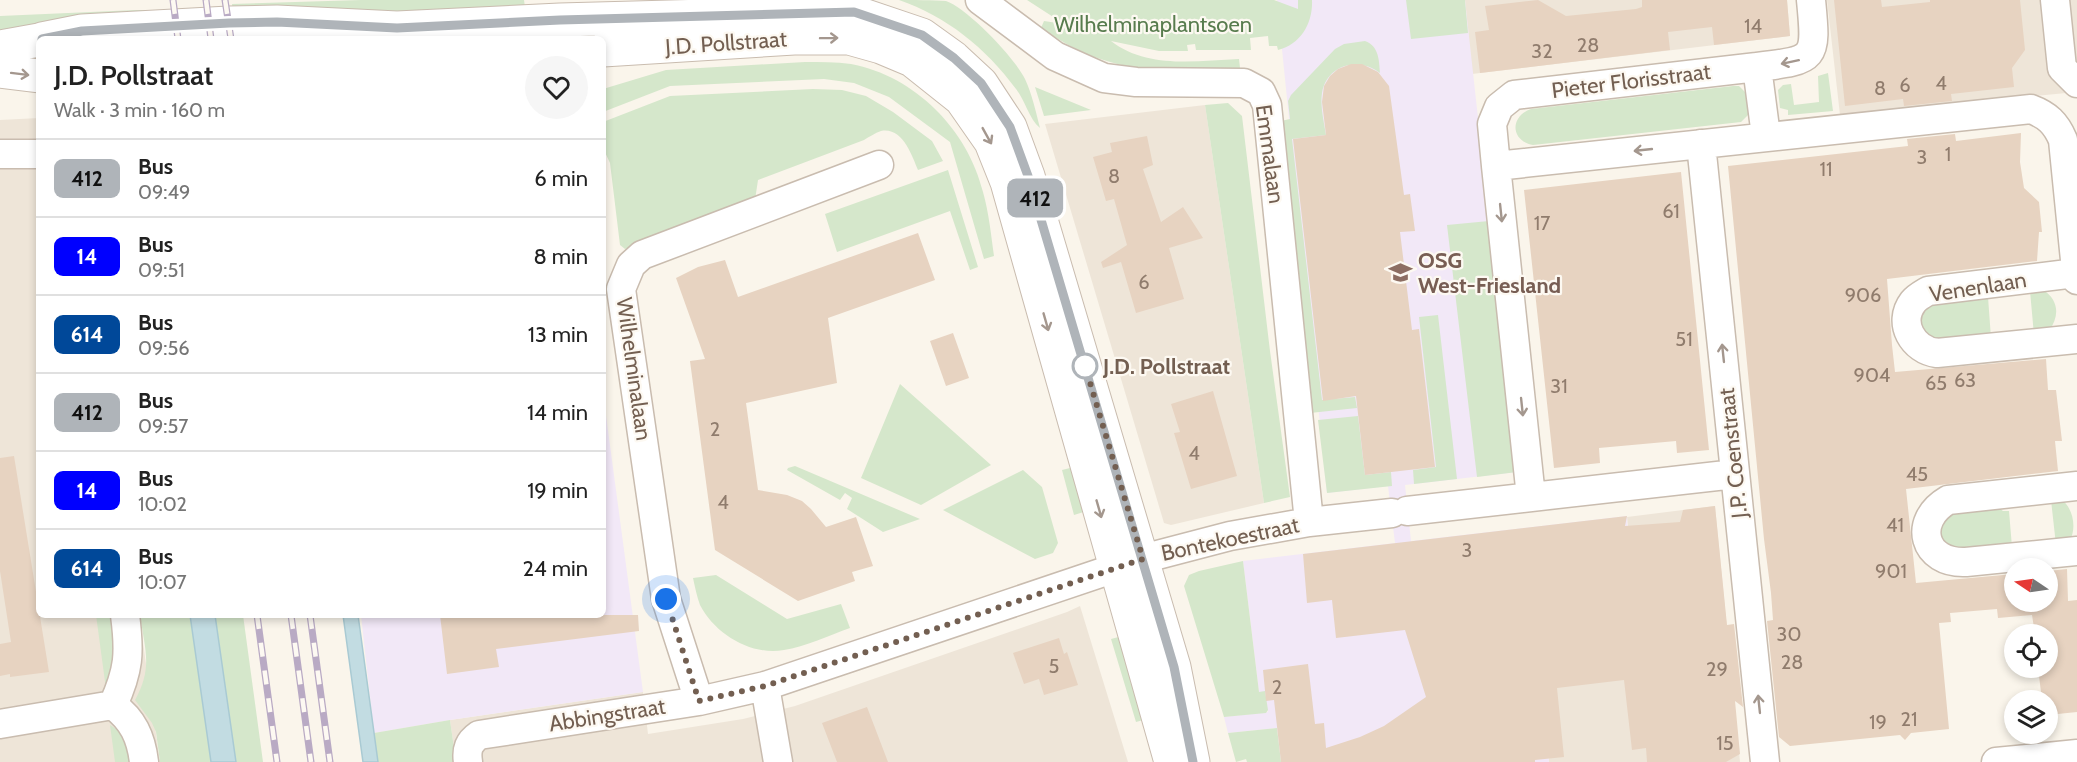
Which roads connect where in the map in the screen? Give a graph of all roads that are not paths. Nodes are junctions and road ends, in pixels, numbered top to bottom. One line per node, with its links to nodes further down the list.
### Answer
1 (980, 0): 24 (street, Emmalaan)
2 (1811, 0): 8 (street, Pieter Florisstraat, one-way to 8)
3 (2055, 0): 11 (street)
4 (56, 36): 26 (street, J.D. Pollstraat)
5 (36, 40): 6 (street, J.D. Pollstraat)
6 (0, 47)
7 (606, 50): 26 (street, J.D. Pollstraat, one-way to 26)
8 (1757, 67): 12 (street); 17 (street, Pieter Florisstraat)
9 (0, 72): 10 (street, one-way to 10)
10 (36, 76)
11 (2076, 83)
12 (1766, 136): 13 (street); 18 (street)
13 (1701, 144): 17 (street, one-way to 17); 21 (street, J.P. Coenstraat, one-way to 13)
14 (0, 154): 15 (street)
15 (36, 154)
16 (879, 165): 29 (street, Wilhelminalaan)
17 (1496, 166): 23 (street, Pieter Florisstraat, one-way to 23)
18 (2076, 273): 19 (street); 20 (street, Venenlaan)
19 (2077, 280)
20 (2077, 339)
21 (1735, 474): 23 (street, Bontekoestraat); 38 (street, J.P. Coenstraat, one-way to 21)
22 (2077, 486): 25 (street)
23 (1532, 497): 24 (street, Bontekoestraat)
24 (1309, 522): 26 (street, Bontekoestraat)
25 (2077, 551)
26 (1129, 563): 28 (street, Bontekoestraat); 36 (street, J.D. Pollstraat); 37 (street, J.D. Pollstraat)
27 (125, 618): 30 (street)
28 (765, 686): 29 (street, Abbingstraat); 35 (street)
29 (699, 701): 34 (street, Abbingstraat)
30 (113, 705): 31 (street); 33 (street)
31 (0, 724)
32 (2077, 754): 39 (street)
33 (144, 762)
34 (468, 762)
35 (778, 762)
36 (1171, 762)
37 (1193, 762)
38 (1765, 762)
39 (1996, 762)

